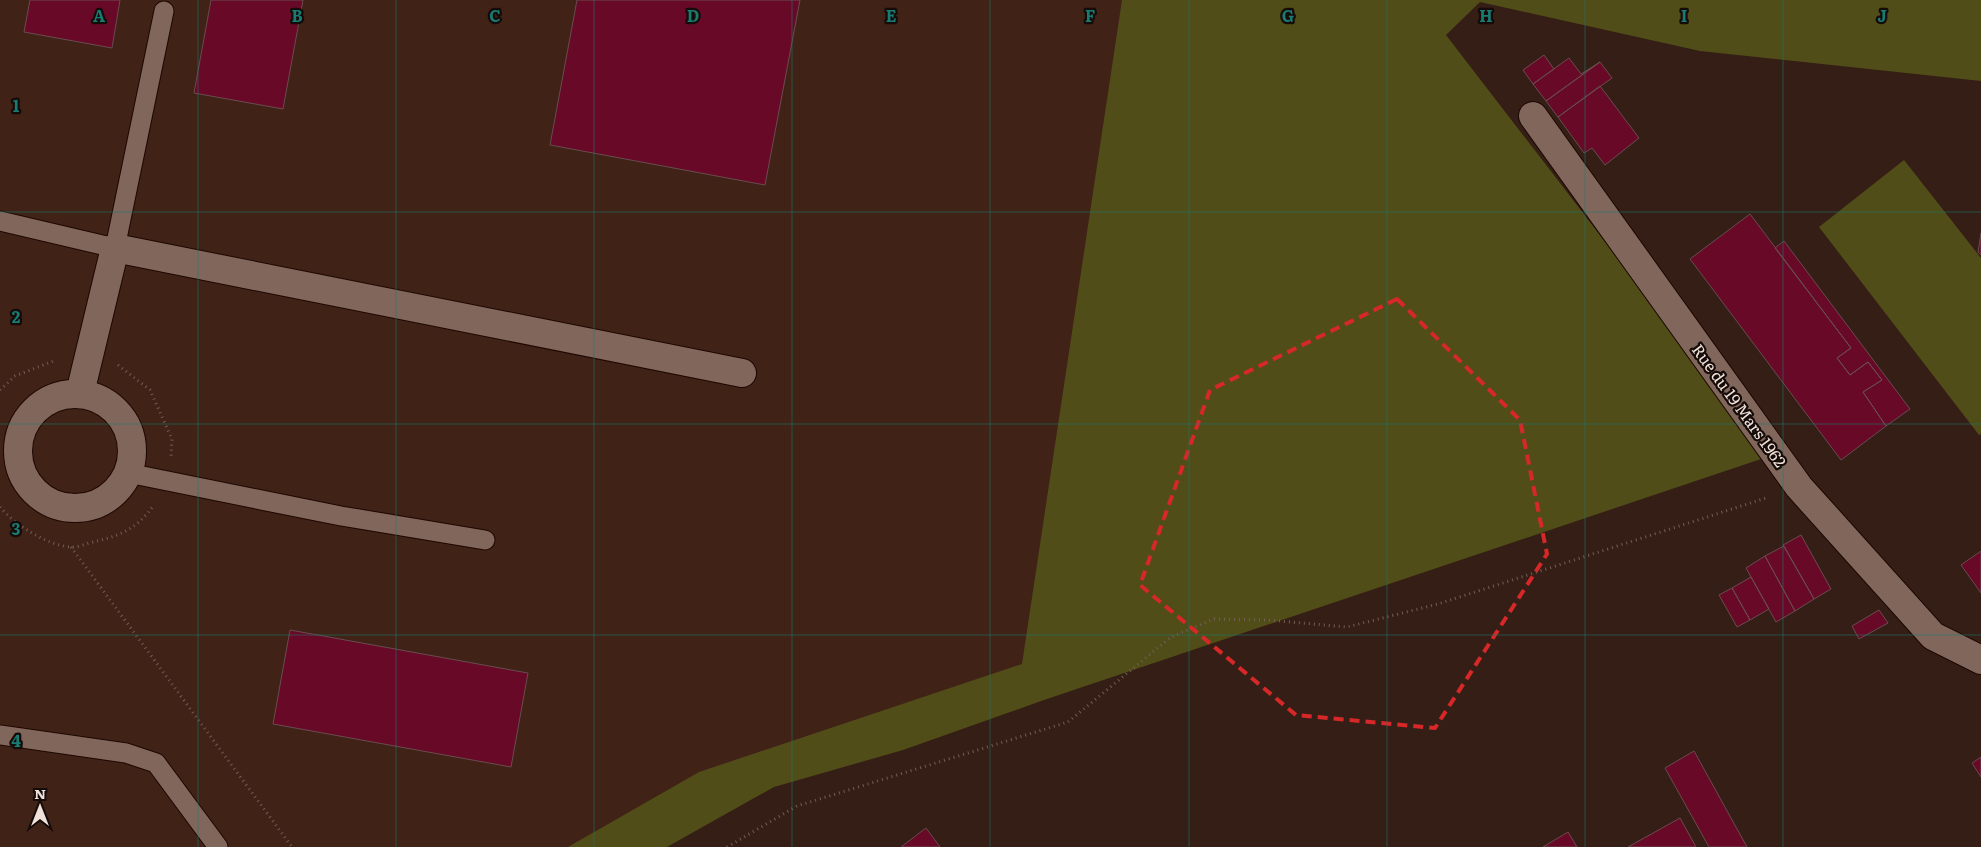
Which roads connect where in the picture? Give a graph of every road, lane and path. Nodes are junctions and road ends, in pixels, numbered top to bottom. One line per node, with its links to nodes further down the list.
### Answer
1 (164, 11): 4 (lane)
2 (1533, 116): 12 (street, Rue du 19 Mars 1962)
3 (0, 221): 4 (lane)
4 (114, 248): 5 (street); 6 (street)
5 (89, 358): 7 (path); 8 (street); 11 (path)
6 (742, 373)
7 (0, 390)
8 (80, 393): 9 (street); 10 (street)
9 (9, 446): 10 (street)
10 (128, 473): 11 (lane)
11 (169, 480): 14 (lane); 15 (path)
12 (1799, 487): 16 (street, Rue du 19 Mars 1962); 20 (path)
13 (0, 508): 15 (path)
14 (485, 540)
15 (71, 548): 19 (path)
16 (1981, 660)
17 (0, 735): 18 (lane)
18 (218, 847)
19 (292, 847)
20 (727, 847)

